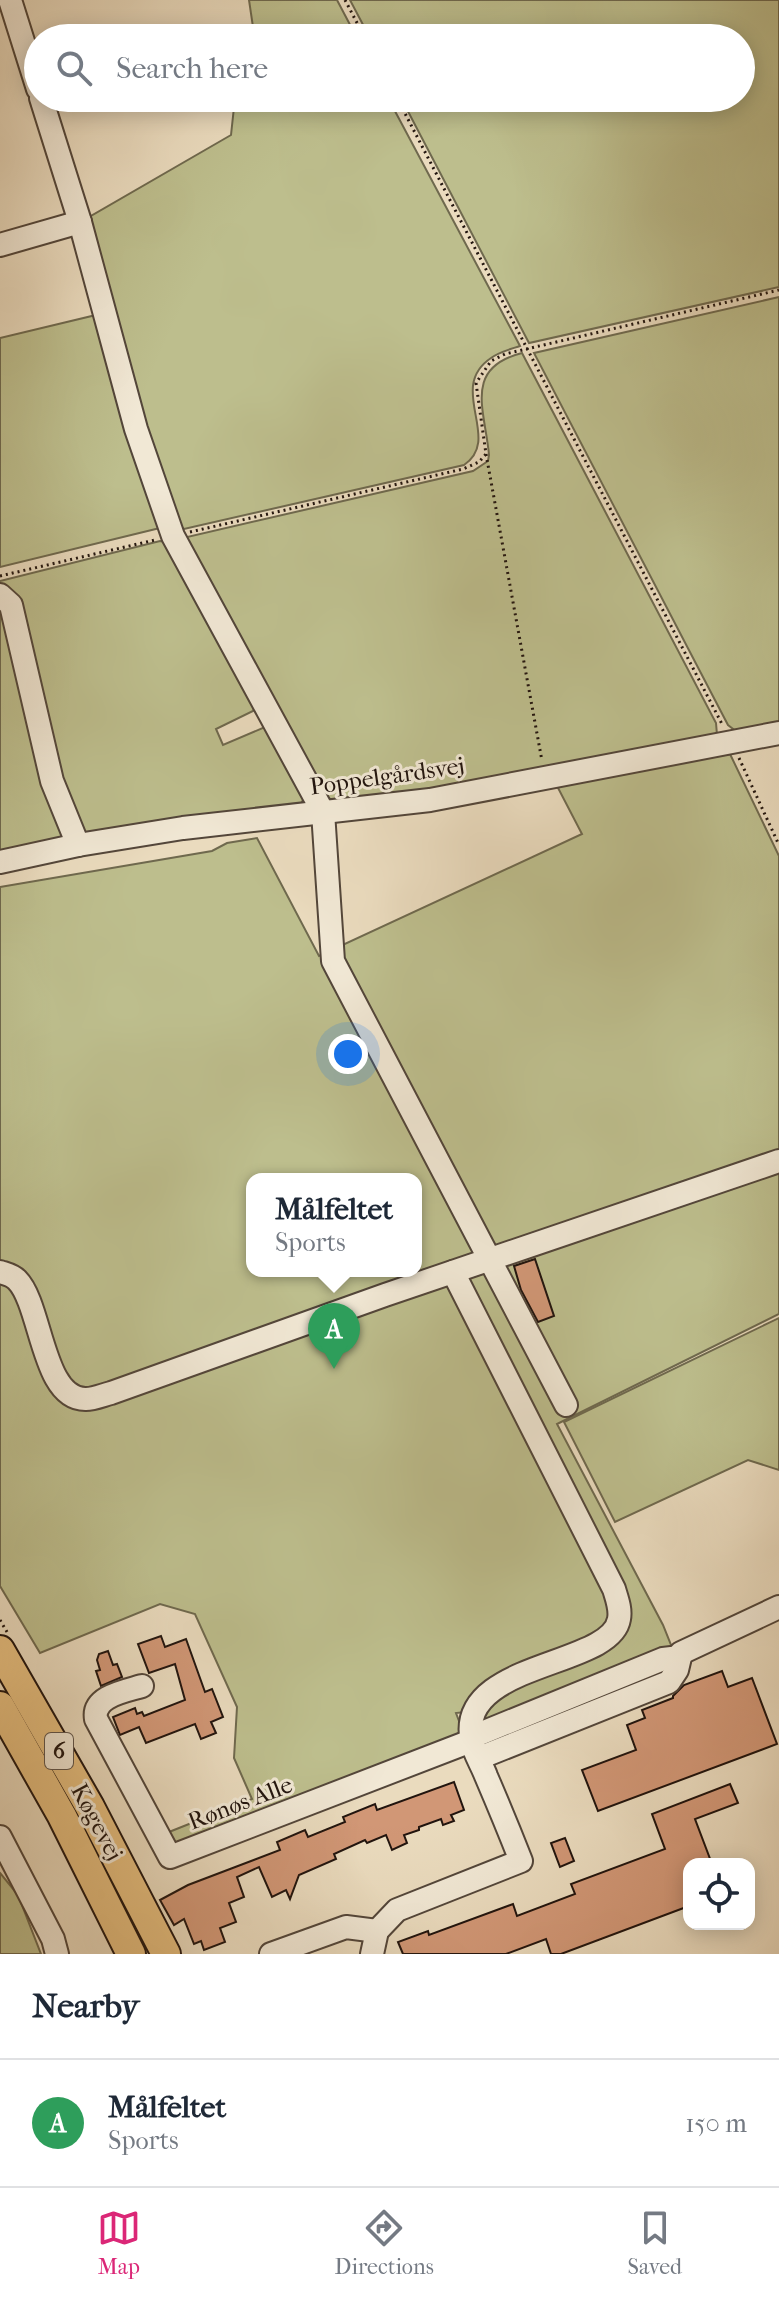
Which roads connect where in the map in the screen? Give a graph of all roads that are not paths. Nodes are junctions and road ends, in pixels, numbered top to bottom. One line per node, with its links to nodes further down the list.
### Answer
1 (10, 0): 2 (street)
2 (24, 44)
3 (45, 112): 4 (street)
4 (80, 222): 5 (street); 8 (street)
5 (0, 245)
6 (0, 595): 9 (street)
7 (779, 733): 8 (street, Poppelgårdsvej)
8 (323, 812): 9 (street, Poppelgårdsvej); 12 (street)
9 (78, 845): 10 (street, Poppelgårdsvej)
10 (0, 862)
11 (779, 1161): 12 (street)
12 (490, 1261): 14 (street); 15 (street)
13 (0, 1272): 14 (street)
14 (453, 1272): 20 (street)
15 (566, 1405)
16 (779, 1607): 20 (street, Rønøs Alle)
17 (0, 1650): 25 (main road, Køgevej / 6)
18 (142, 1686): 20 (street, Rønøs Alle)
19 (0, 1706): 24 (main road, Køgevej / 6)
20 (474, 1746): 22 (street)
21 (0, 1837): 23 (street)
22 (377, 1931): 26 (street); 27 (street)
23 (57, 1954)
24 (131, 1954)
25 (166, 1954)
26 (271, 1954)
27 (372, 1954)

